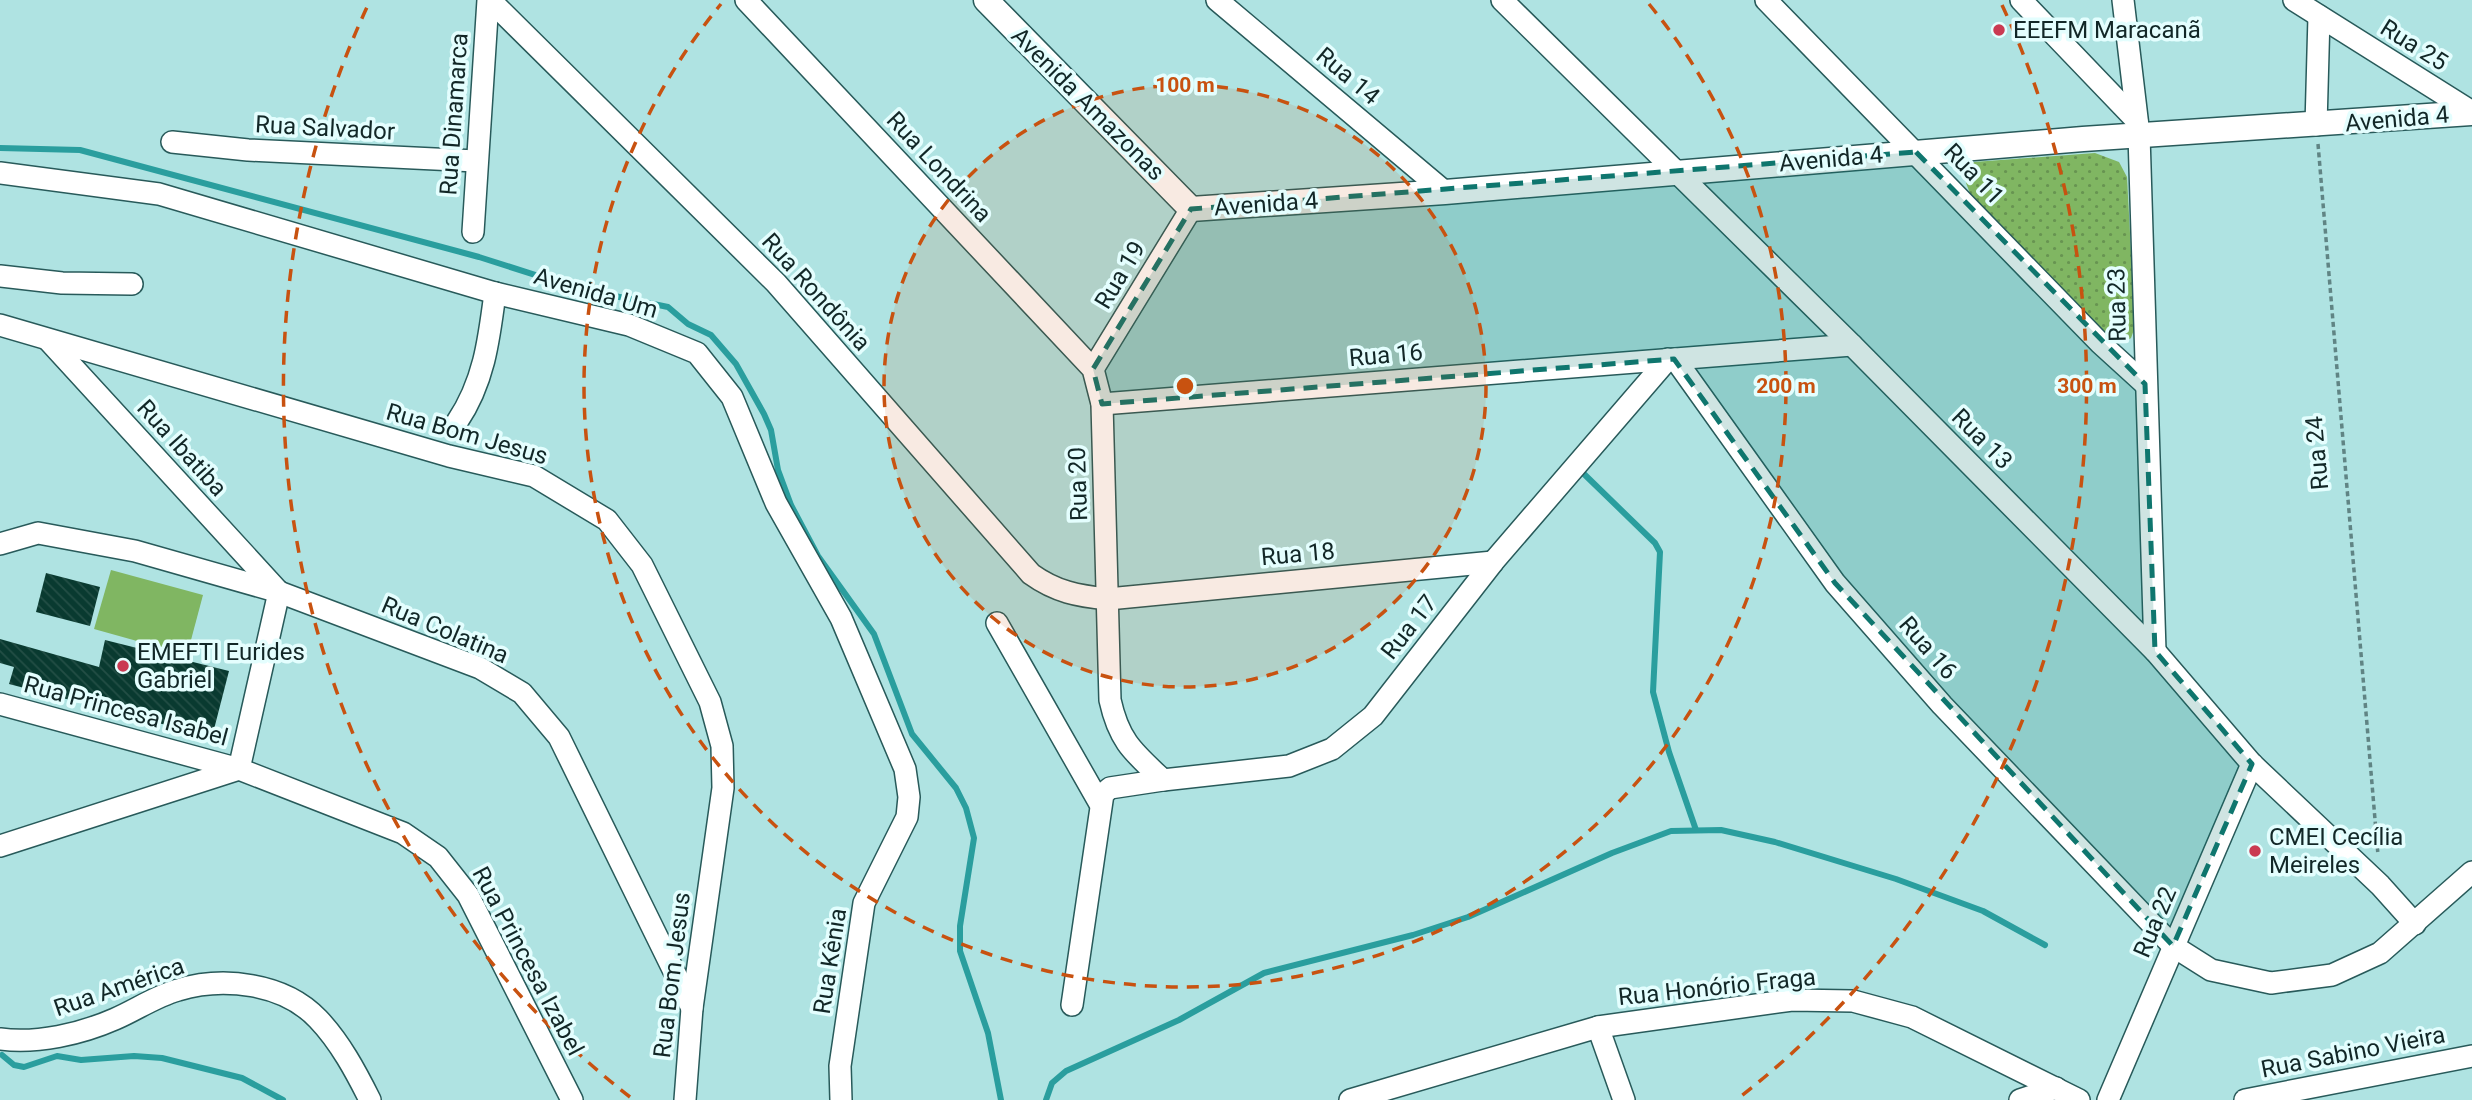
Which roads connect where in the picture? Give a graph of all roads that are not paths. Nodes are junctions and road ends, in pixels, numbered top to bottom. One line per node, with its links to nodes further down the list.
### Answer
1 (489, 0): 16 (street, Rua Dinamarca); 38 (street, Rua Rondônia)
2 (746, 0): 31 (street, Rua Londrina)
3 (986, 0): 20 (street, Avenida Amazonas)
4 (1217, 0): 19 (street, Rua 14)
5 (1502, 0): 17 (street, Rua 13)
6 (1766, 0): 15 (street, Rua 11)
7 (2021, 0): 13 (street)
8 (2123, 0): 13 (street, Rua 23)
9 (2294, 0): 10 (street, Rua 25)
10 (2319, 16): 11 (street, Rua 25); 12 (street)
11 (2472, 112): 12 (street, Avenida 4)
12 (2316, 125): 13 (street, Avenida 4)
13 (2138, 128): 15 (street, Avenida 4); 32 (street, Rua 23)
14 (172, 142): 16 (street, Rua Salvador)
15 (1916, 152): 17 (street, Avenida 4); 32 (street, Rua 11)
16 (476, 161): 21 (street, Rua Dinamarca)
17 (1677, 172): 19 (street, Avenida 4); 29 (street, Rua 13)
18 (0, 173): 24 (street, Avenida Um)
19 (1445, 192): 20 (street, Avenida 4)
20 (1191, 209): 31 (street, Rua 19)
21 (474, 232)
22 (0, 276): 23 (street)
23 (132, 284)
24 (495, 293): 34 (street); 46 (street, Avenida Um)
25 (0, 325): 26 (street, Rua Bom Jesus)
26 (23, 332): 27 (street); 28 (street, Rua Bom Jesus)
27 (0, 338)
28 (47, 339): 37 (street, Rua Ibatiba); 52 (street, Rua Bom Jesus)
29 (1852, 345): 30 (street, Rua 16); 40 (street, Rua 13)
30 (1671, 359): 33 (street, Rua 16); 36 (street, Rua 17); 50 (street, Rua 16)
31 (1093, 369): 33 (street, Rua 20)
32 (2145, 384): 40 (street, Rua 23)
33 (1102, 404): 38 (street, Rua 20)
34 (457, 422)
35 (0, 544): 37 (street, Rua Colatina)
36 (1493, 562): 38 (street, Rua 18); 44 (street, Rua 17)
37 (279, 592): 43 (street); 52 (street, Rua Colatina)
38 (1108, 599): 44 (street, Rua 20)
39 (997, 623): 45 (street)
40 (2155, 651): 42 (street, Rua 13)
41 (0, 704): 43 (street, Rua Princesa Isabel)
42 (2252, 764): 49 (street, Rua 13); 50 (street, Rua 22)
43 (239, 769): 47 (street); 61 (street, Rua Princesa Izabel)
44 (1163, 780): 45 (street, Rua 17)
45 (1105, 795): 51 (street)
46 (909, 797): 63 (street, Rua Kênia)
47 (0, 846)
48 (2472, 872): 49 (street, Rua 16)
49 (2415, 924): 50 (street, Rua 16)
50 (2173, 946): 67 (street, Rua 22)
51 (1072, 1005)
52 (692, 1008): 62 (street, Rua Bom Jesus)
53 (1598, 1027): 57 (street, Rua Honório Fraga); 58 (street, Rua Honório Fraga); 64 (street)
54 (0, 1039): 56 (street, Rua América)
55 (2472, 1056): 68 (street, Rua Sabino Vieira)
56 (352, 1065): 59 (street); 60 (street, Rua América)
57 (2056, 1088): 65 (street); 66 (street, Rua Honório Fraga)
58 (1362, 1098)
59 (359, 1100)
60 (370, 1100)
61 (572, 1100)
62 (685, 1100)
63 (841, 1100)
64 (1624, 1100)
65 (2021, 1100)
66 (2079, 1100)
67 (2108, 1100)
68 (2245, 1100)

